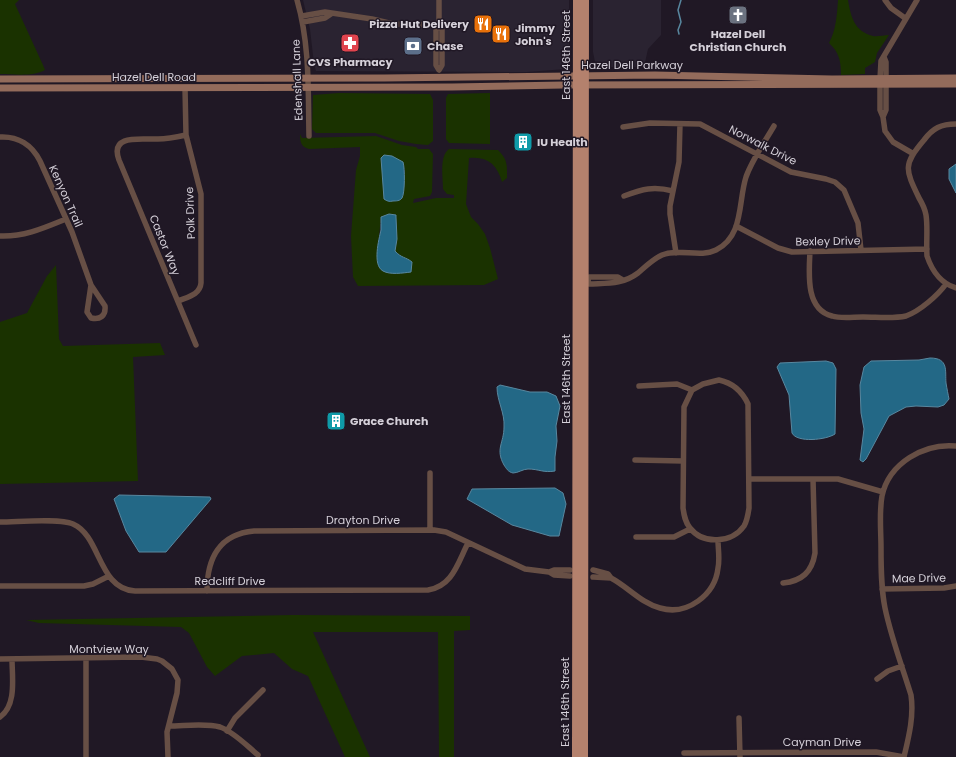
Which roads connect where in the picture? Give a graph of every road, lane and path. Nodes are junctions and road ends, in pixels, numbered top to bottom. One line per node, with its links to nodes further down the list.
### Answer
1 (297, 0): 8 (street, Edenshall Lane)
2 (439, 0): 9 (street)
3 (576, 0): 10 (main road, East 146th Street)
4 (585, 0): 11 (main road, East 146th Street)
5 (885, 0): 7 (street)
6 (917, 0): 7 (street)
7 (905, 18): 15 (street)
8 (302, 19): 9 (street); 14 (street, Edenshall Lane)
9 (439, 25): 9 (street)
10 (576, 76): 11 (main road, Hazel Dell Parkway); 14 (main road, Hazel Dell Parkway); 17 (main road, East 146th Street)
11 (585, 76): 15 (main road, Hazel Dell Parkway); 17 (main road, East 146th Street)
12 (956, 78): 15 (main road, Hazel Dell Parkway)
13 (0, 79): 14 (main road, Hazel Dell Road)
14 (308, 79): 20 (street, Edenshall Lane)
15 (883, 82): 16 (main road, Hazel Dell Parkway); 17 (main road, Hazel Dell Parkway); 28 (street)
16 (956, 84)
17 (581, 85): 20 (main road, Hazel Dell Parkway); 40 (main road, East 146th Street)
18 (0, 88): 19 (main road, Hazel Dell Road)
19 (185, 88): 20 (main road, Hazel Dell Road); 25 (street, Polk Drive)
20 (308, 88): 26 (street, Edenshall Lane)
21 (680, 124): 24 (street, Norwalk Drive); 29 (street, Norwalk Drive); 30 (street)
22 (956, 124): 28 (street)
23 (774, 126): 29 (street)
24 (623, 127)
25 (186, 136): 44 (street, Polk Drive); 44 (street, Castor Way)
26 (308, 136)
27 (0, 137): 32 (street, Kenyon Trail)
28 (912, 154): 36 (street)
29 (758, 155): 33 (street); 37 (street, Norwalk Drive)
30 (673, 191): 31 (street); 39 (street)
31 (624, 196)
32 (66, 219): 34 (street); 42 (street, Kenyon Trail)
33 (736, 226): 38 (street, Bexley Drive); 39 (street)
34 (0, 236): 35 (street)
35 (0, 241)
36 (927, 249): 37 (street, Bexley Drive); 41 (street)
37 (861, 250): 38 (street, Bexley Drive)
38 (810, 251): 41 (street)
39 (676, 253): 40 (street)
40 (583, 280): 86 (main road, East 146th Street); 87 (main road, East 146th Street)
41 (946, 284): 43 (street)
42 (91, 285): 42 (street, Kenyon Trail)
43 (956, 288)
44 (178, 301): 45 (street, Castor Way)
45 (196, 345)
46 (639, 386): 47 (street)
47 (692, 390): 50 (street); 52 (street)
48 (956, 446): 54 (street)
49 (635, 460): 50 (street)
50 (683, 461): 56 (street)
51 (430, 473): 57 (street)
52 (749, 479): 53 (street); 59 (street)
53 (813, 479): 54 (street); 66 (street)
54 (883, 492): 69 (street)
55 (0, 522): 63 (street, Redcliff Drive)
56 (690, 529): 58 (street); 59 (street)
57 (430, 530): 60 (street, Drayton Drive); 70 (street, Drayton Drive)
58 (636, 537)
59 (718, 540): 65 (street)
60 (468, 542): 62 (street, Drayton Drive); 70 (street, Redcliff Drive)
61 (593, 570): 65 (street)
62 (570, 573)
63 (109, 576): 67 (street); 70 (street, Redcliff Drive)
64 (593, 577): 65 (street)
65 (611, 578)
66 (783, 583)
67 (0, 586)
68 (956, 586): 69 (street, Mae Drive)
69 (882, 589): 74 (street)
70 (207, 591)
71 (86, 658): 73 (street, Montview Way); 79 (street, Montview Way); 84 (street)
72 (0, 659): 73 (street, Montview Way)
73 (12, 659): 77 (street)
74 (902, 666): 75 (street); 88 (street)
75 (877, 679)
76 (263, 690): 80 (street)
77 (2, 715)
78 (739, 718): 83 (street)
79 (169, 726): 80 (street); 85 (street, Montview Way)
80 (227, 731): 82 (street)
81 (684, 753): 83 (street, Cayman Drive)
82 (258, 755)
83 (740, 755): 88 (street, Cayman Drive)
84 (86, 757)
85 (168, 757)
86 (576, 757)
87 (584, 757)
88 (904, 757)

